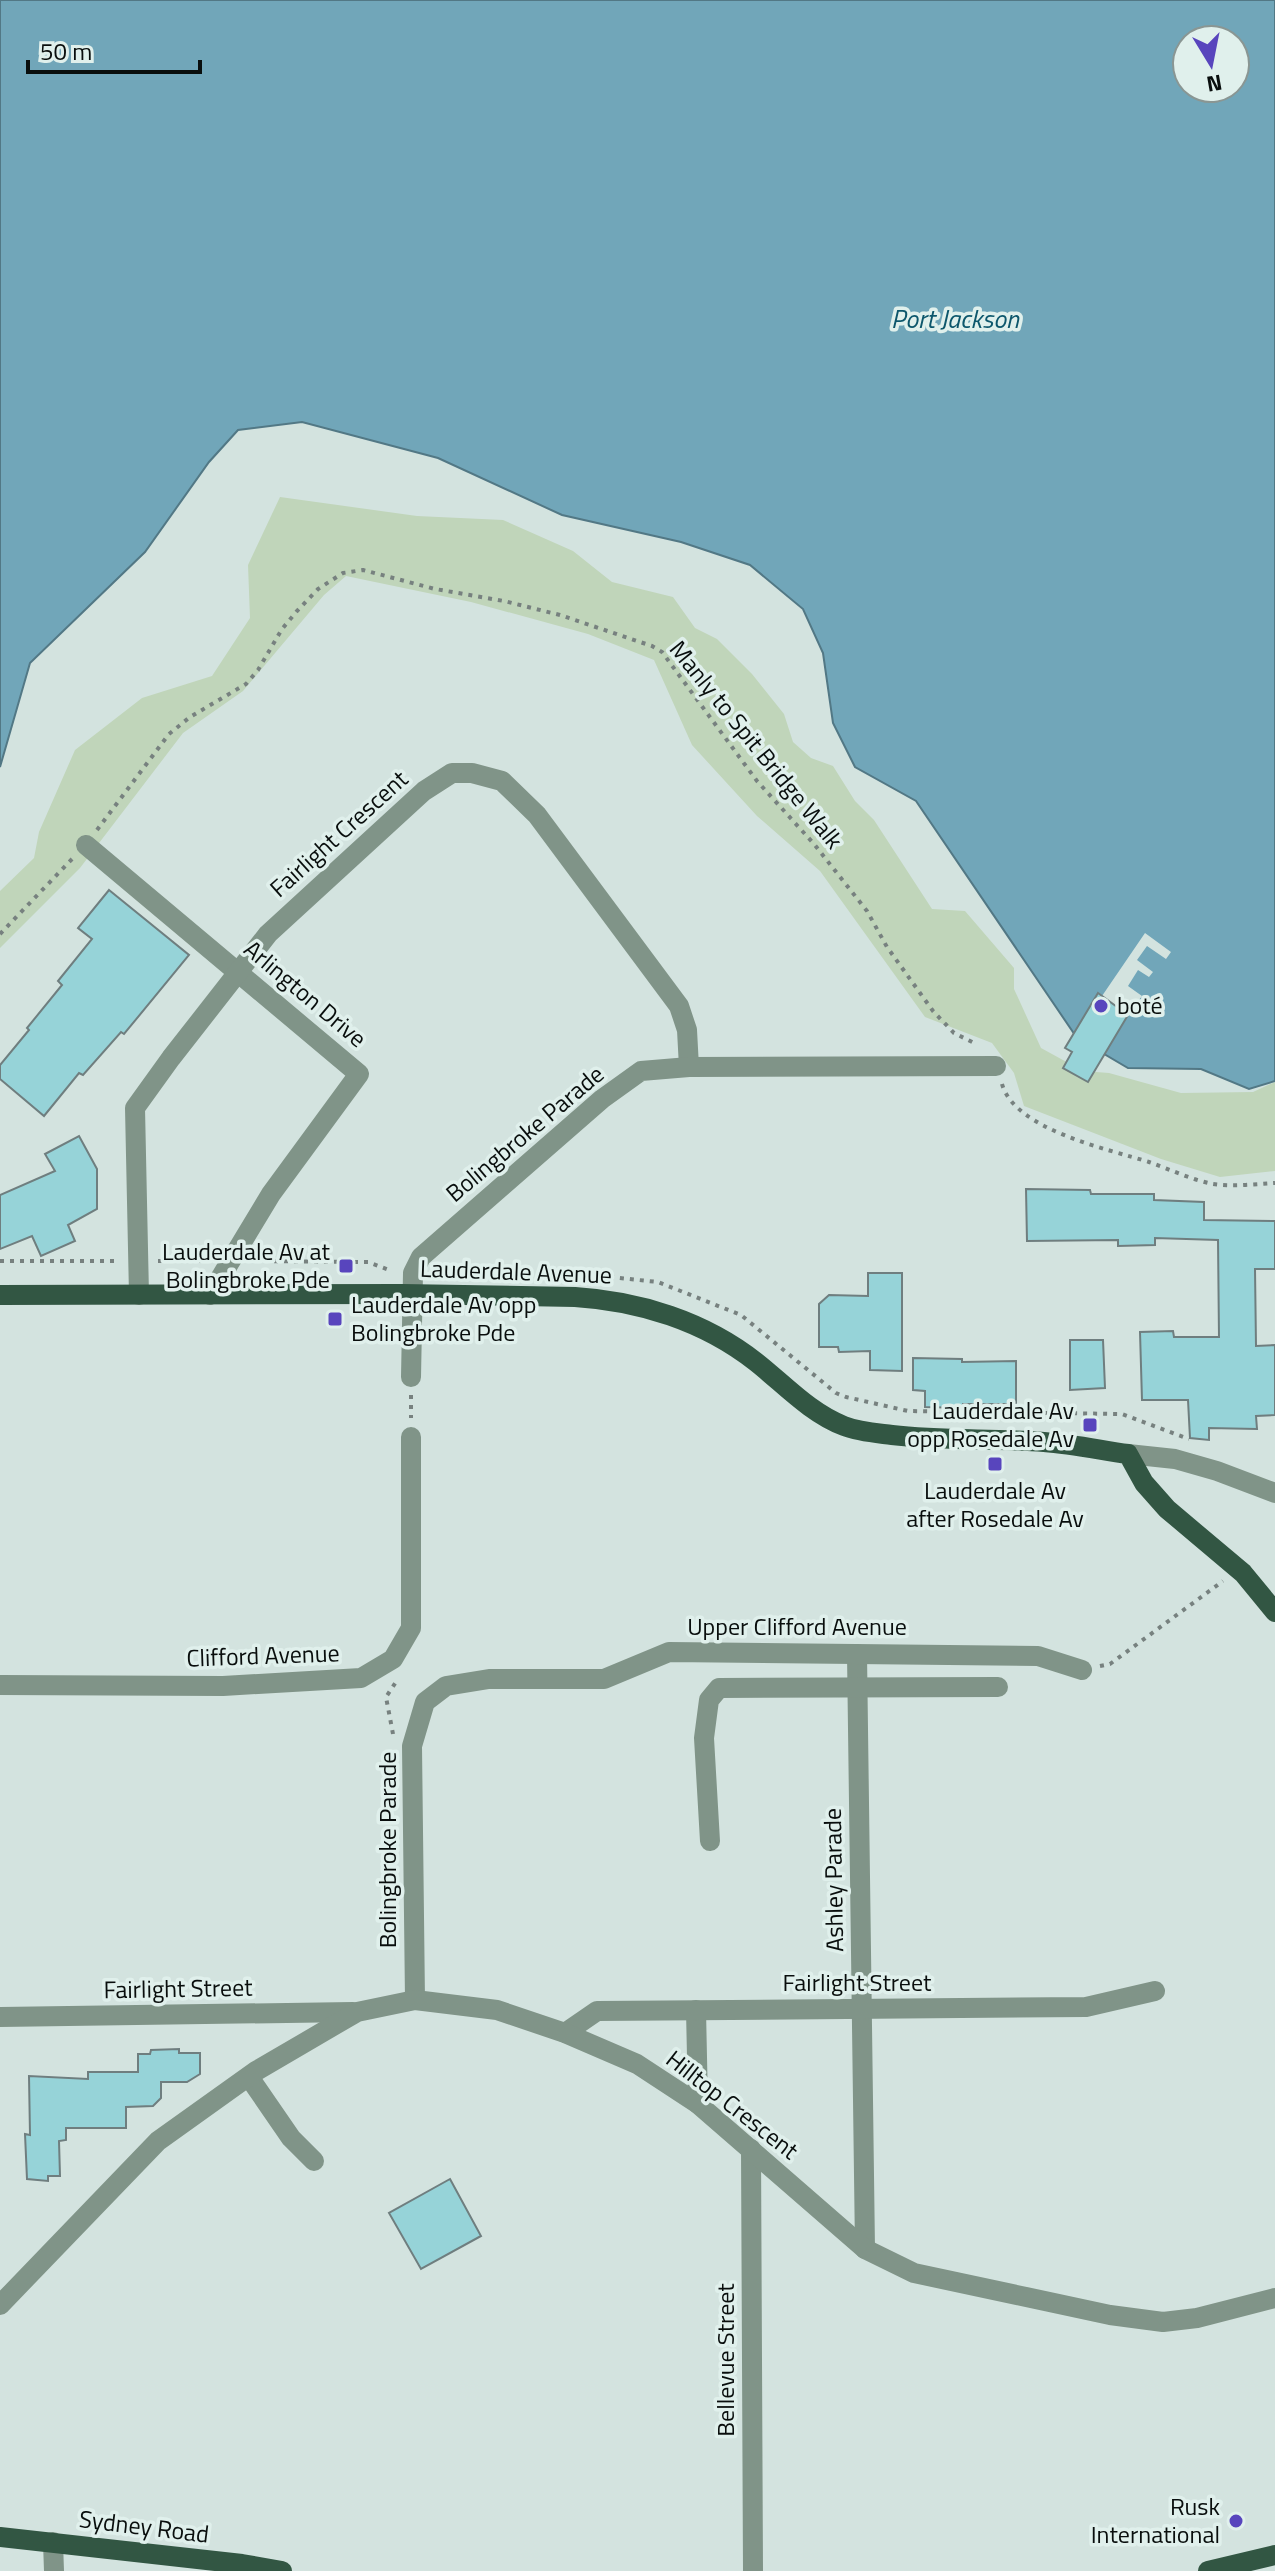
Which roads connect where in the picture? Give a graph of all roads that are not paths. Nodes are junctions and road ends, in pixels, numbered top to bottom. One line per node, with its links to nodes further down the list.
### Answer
1 (86, 845): 2 (street, Arlington Drive)
2 (239, 973): 4 (street, Fairlight Crescent); 6 (street, Fairlight Crescent); 7 (street, Arlington Drive)
3 (996, 1066): 4 (street, Bolingbroke Parade)
4 (689, 1067): 8 (street, Bolingbroke Parade)
5 (0, 1295): 6 (main road, Lauderdale Avenue)
6 (139, 1295): 7 (main road, Lauderdale Avenue)
7 (210, 1295): 8 (main road, Lauderdale Avenue)
8 (412, 1295): 9 (street, Bolingbroke Parade); 11 (main road, Lauderdale Avenue)
9 (411, 1377)
10 (411, 1437): 16 (street, Clifford Avenue)
11 (1128, 1454): 12 (street, Lauderdale Avenue); 13 (main road)
12 (1275, 1493)
13 (1275, 1612)
14 (857, 1654): 15 (street, Upper Clifford Avenue); 17 (street, Ashley Parade); 19 (street, Upper Clifford Avenue)
15 (1082, 1670)
16 (0, 1685)
17 (857, 1687): 18 (street); 20 (street); 23 (street, Ashley Parade)
18 (998, 1687)
19 (425, 1702): 22 (street, Bolingbroke Parade)
20 (710, 1841)
21 (1155, 1991): 23 (street, Fairlight Street)
22 (415, 2000): 25 (street, Hilltop Crescent); 27 (street, Hilltop Crescent)
23 (863, 2009): 24 (street, Fairlight Street); 32 (street, Ashley Parade)
24 (696, 2010): 27 (street, Fairlight Street); 29 (street)
25 (357, 2012): 26 (street, Fairlight Street); 28 (street, Hilltop Crescent)
26 (0, 2017)
27 (565, 2033): 29 (street, Hilltop Crescent)
28 (249, 2077): 31 (street); 34 (street, Hilltop Crescent)
29 (698, 2104): 30 (street, Hilltop Crescent)
30 (751, 2149): 32 (street, Hilltop Crescent); 40 (street, Bellevue Street)
31 (314, 2161)
32 (865, 2249): 33 (street, Hilltop Crescent)
33 (1275, 2298)
34 (0, 2305)
35 (0, 2537): 36 (main road, Sydney Road)
36 (53, 2542): 38 (street); 39 (main road, Sydney Road)
37 (1275, 2555): 41 (main road)
38 (54, 2571)
39 (282, 2571)
40 (753, 2571)
41 (1208, 2571)

